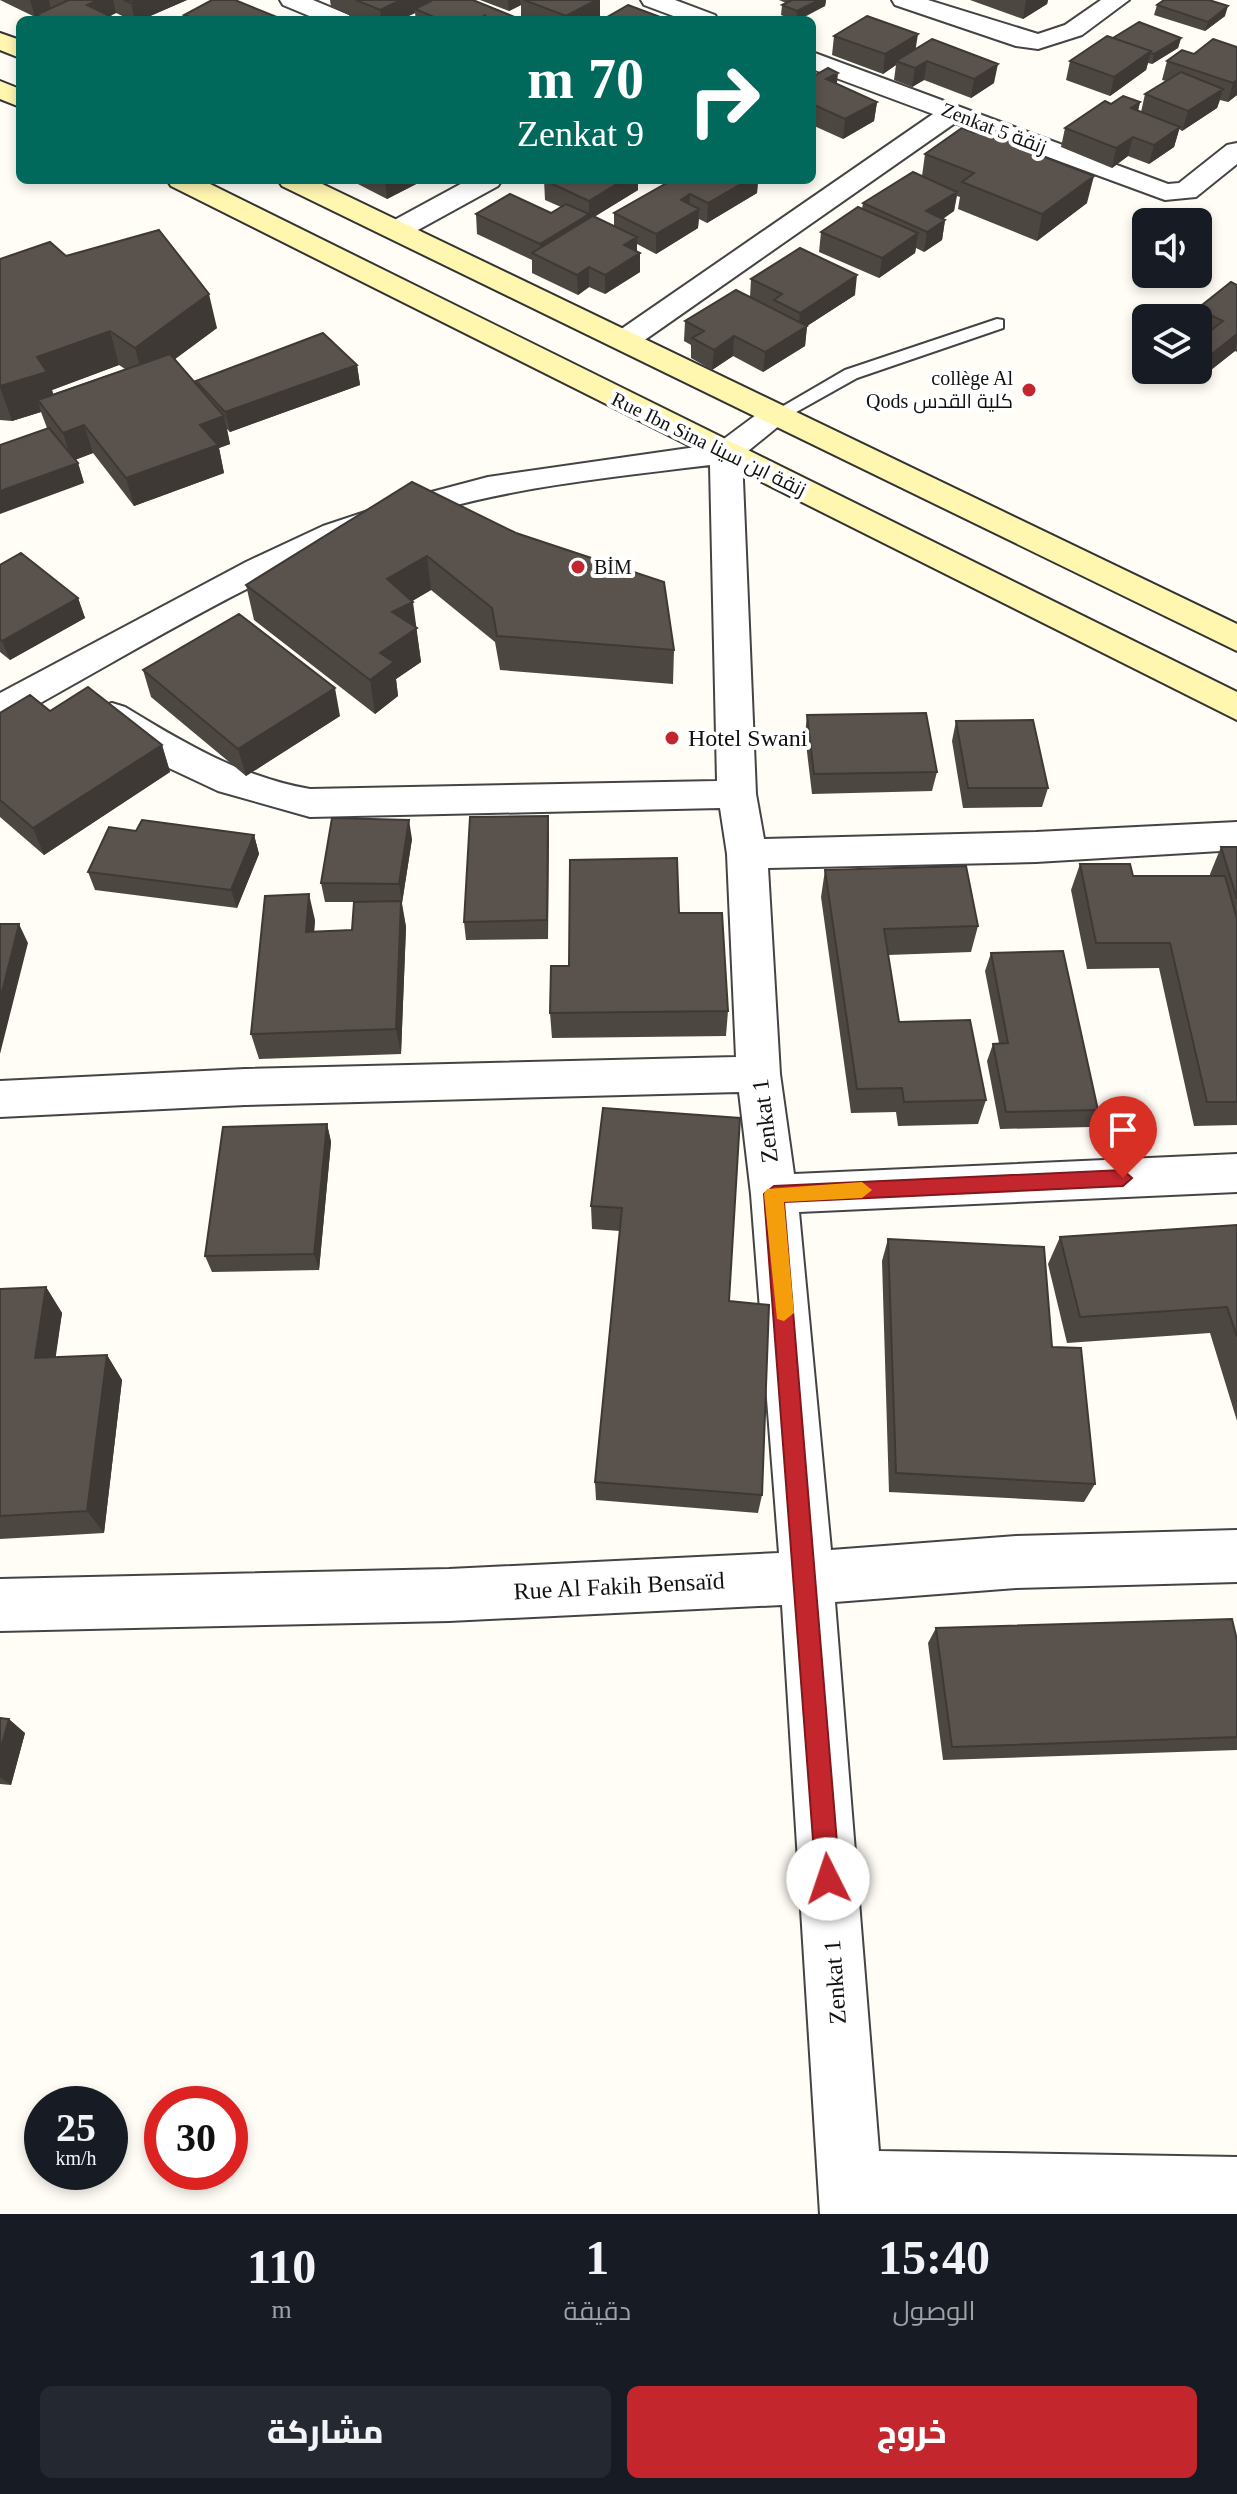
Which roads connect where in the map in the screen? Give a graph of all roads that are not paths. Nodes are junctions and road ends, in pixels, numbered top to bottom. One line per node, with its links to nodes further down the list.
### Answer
1 (292, 0): 5 (street)
2 (653, 0): 6 (street)
3 (904, 0): 4 (street)
4 (1117, 0)
5 (330, 16)
6 (695, 16)
7 (816, 61): 8 (street, Zenkat 5 زنقة)
8 (953, 112): 9 (street, Zenkat 5 زنقة); 15 (street)
9 (1237, 151)
10 (189, 184): 17 (main road, Rue Ibn Sina زنقة ابن سينا)
11 (300, 184): 13 (main road)
12 (481, 184): 13 (street)
13 (397, 230): 15 (main road)
14 (997, 324): 16 (lane)
15 (625, 340): 16 (main road)
16 (775, 416): 17 (street); 18 (main road)
17 (726, 453): 19 (street); 20 (main road, Rue Ibn Sina زنقة ابن سينا); 22 (street, Zenkat 1)
18 (1237, 639)
19 (58, 680): 21 (street); 22 (street)
20 (1237, 707)
21 (0, 709)
22 (737, 794): 24 (street, Zenkat 1)
23 (1237, 836): 24 (street)
24 (747, 854): 25 (street, Zenkat 1)
25 (758, 1074): 26 (street); 28 (street, Zenkat 1)
26 (0, 1099)
27 (1237, 1173): 28 (street)
28 (774, 1194): 30 (street, Zenkat 1)
29 (1237, 1556): 30 (street, Rue Al Fakih Bensaïd)
30 (807, 1578): 31 (street, Rue Al Fakih Bensaïd); 33 (street, Zenkat 1)
31 (0, 1605)
32 (1237, 2189): 33 (street)
33 (851, 2198)

